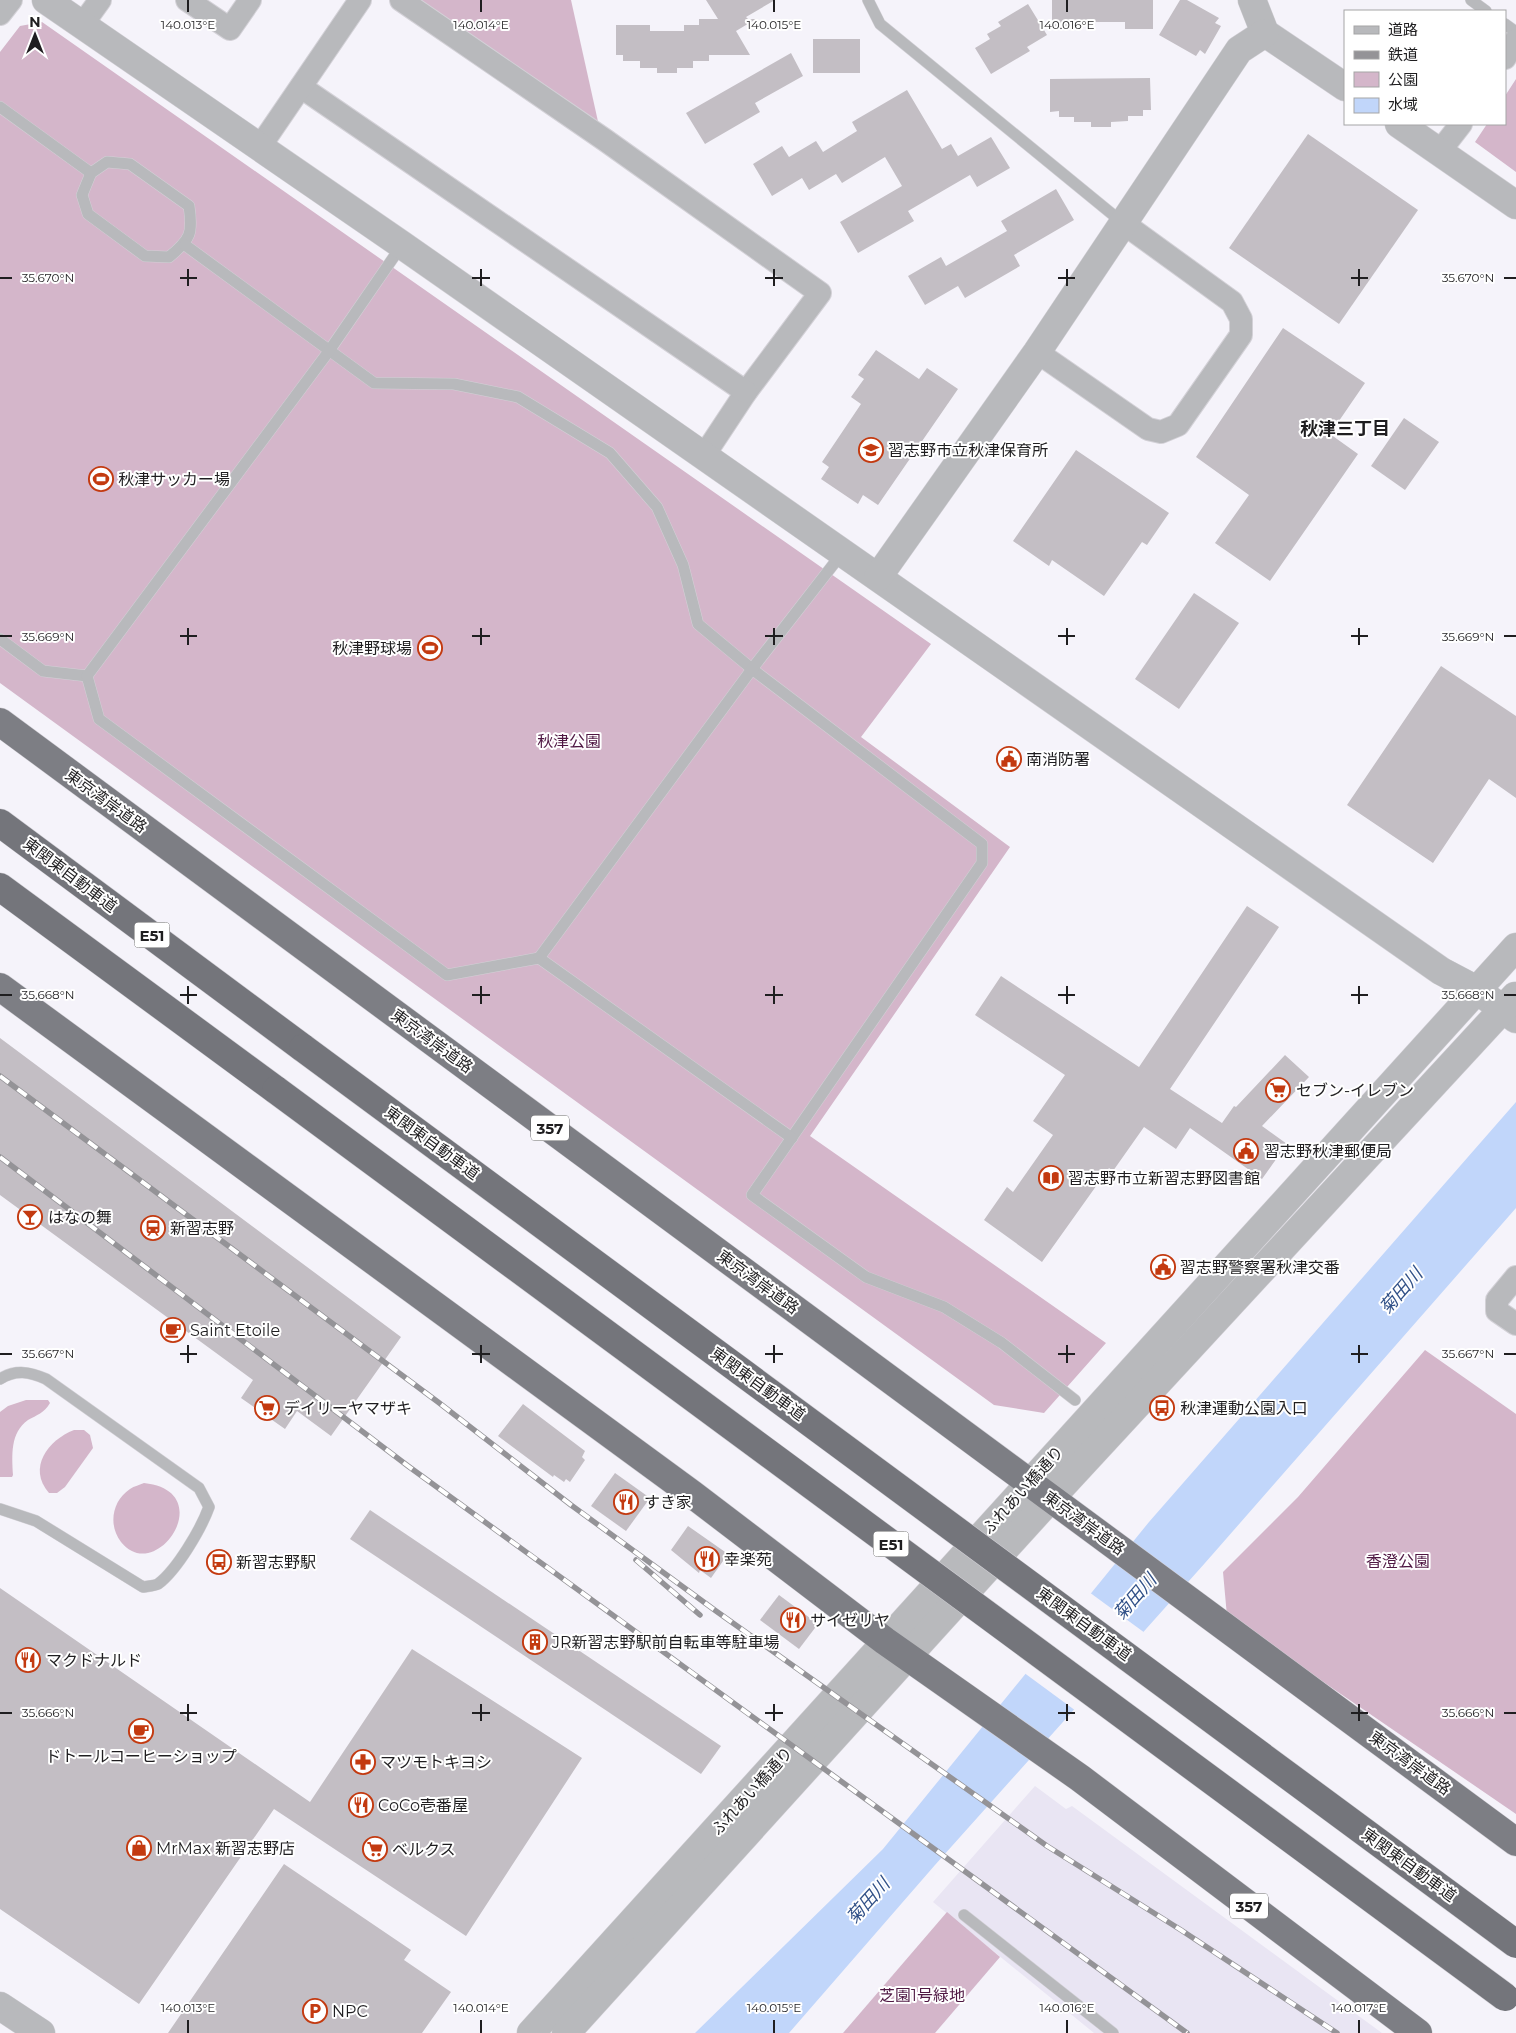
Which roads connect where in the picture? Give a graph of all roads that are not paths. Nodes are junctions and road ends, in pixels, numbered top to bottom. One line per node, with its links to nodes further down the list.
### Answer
1 (11, 0): 12 (street)
2 (46, 0): 13 (street)
3 (100, 0): 13 (street)
4 (187, 0): 5 (street)
5 (250, 0)
6 (360, 0): 18 (street)
7 (401, 0): 31 (street)
8 (868, 0): 26 (lane)
9 (1252, 0): 14 (street)
10 (1471, 0): 11 (lane)
11 (1485, 10)
12 (0, 14)
13 (82, 25): 22 (street)
14 (1265, 33): 17 (street); 26 (street)
15 (1516, 40): 16 (street)
16 (1506, 56)
17 (1344, 86)
18 (301, 87): 22 (street); 31 (street)
19 (0, 107): 24 (lane)
20 (1401, 125): 23 (street)
21 (1460, 125): 23 (street)
22 (259, 148): 28 (street)
23 (1440, 151): 25 (street)
24 (91, 173): 27 (lane); 27 (lane)
25 (1516, 205)
26 (1123, 223): 30 (street); 30 (street)
27 (185, 244): 29 (lane)
28 (402, 245): 29 (lane); 32 (street)
29 (329, 351): 36 (lane); 37 (lane)
30 (1037, 352): 34 (street)
31 (746, 392): 32 (street)
32 (703, 456): 33 (street)
33 (843, 552): 34 (street); 36 (lane)
34 (878, 578): 44 (street)
35 (0, 639): 37 (lane)
36 (752, 669): 42 (lane); 46 (lane)
37 (87, 676): 42 (lane)
38 (0, 722): 51 (highway, 東京湾岸道路 / 357)
39 (0, 823): 57 (highway, 東関東自動車道 / E51, bridge)
40 (0, 887): 58 (highway, E51, bridge)
41 (1516, 947): 44 (street, ふれあい橋通り)
42 (540, 958): 46 (lane)
43 (0, 986): 53 (highway, 357)
44 (1477, 990): 45 (street); 51 (street, ふれあい橋通り)
45 (1512, 1008): 51 (street, ふれあい橋通り)
46 (792, 1138): 50 (lane)
47 (1516, 1277): 48 (street)
48 (1516, 1324)
49 (0, 1379): 52 (lane)
50 (1075, 1400)
51 (1040, 1491): 53 (street, ふれあい橋通り); 54 (street, ふれあい橋通り); 55 (highway, 東京湾岸道路 / 357)
52 (0, 1509)
53 (885, 1641): 54 (highway, 357); 61 (street, ふれあい橋通り)
54 (908, 1657): 62 (street, ふれあい橋通り); 64 (highway, 357)
55 (1516, 1842)
56 (964, 1915): 63 (lane)
57 (1516, 1944)
58 (1511, 2001)
59 (0, 2006): 60 (street)
60 (41, 2033)
61 (531, 2033)
62 (566, 2033)
63 (1113, 2033)
64 (1418, 2033)

